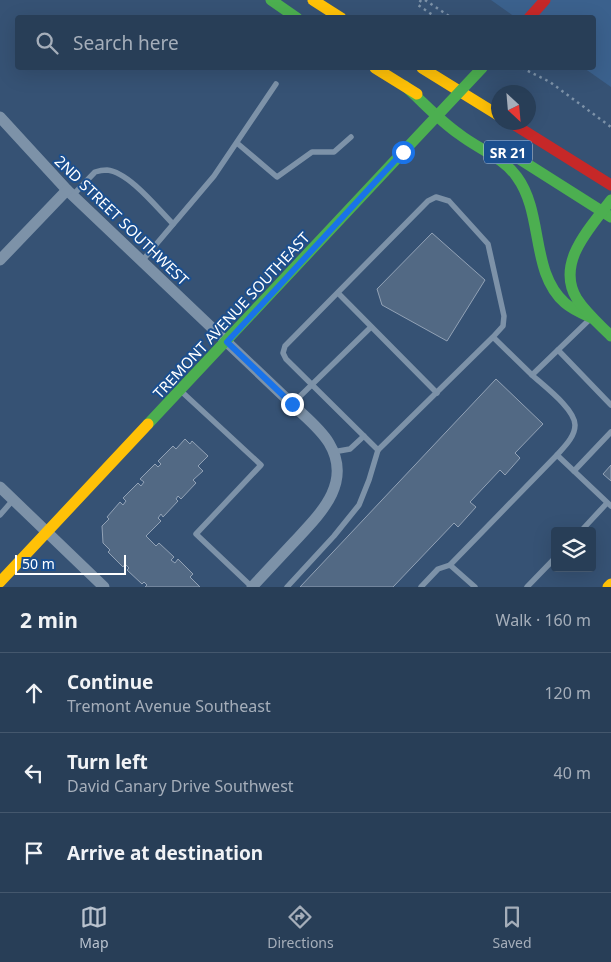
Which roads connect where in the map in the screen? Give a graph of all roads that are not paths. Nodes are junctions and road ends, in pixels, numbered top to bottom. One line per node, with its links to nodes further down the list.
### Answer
1 (271, 0): 4 (main road)
2 (313, 0): 5 (main road)
3 (545, 0): 6 (main road)
4 (293, 15)
5 (336, 15)
6 (532, 15)
7 (378, 70): 11 (main road, SR 21)
8 (425, 70): 12 (main road)
9 (480, 70): 31 (main road, TREMONT AVENUE SOUTHEAST, bridge)
10 (276, 84): 18 (lane)
11 (405, 86): 14 (main road, SR 21); 27 (main road)
12 (491, 111)
13 (0, 117): 20 (street, 2ND STREET SOUTHWEST)
14 (471, 128)
15 (523, 130): 19 (main road, SR 21)
16 (351, 137): 18 (lane)
17 (487, 138): 22 (main road, SR 21)
18 (237, 143): 23 (lane)
19 (611, 185)
20 (70, 192): 23 (lane); 24 (street); 25 (street, 2ND STREET SOUTHWEST)
21 (611, 200): 22 (main road)
22 (607, 215): 27 (main road)
23 (173, 224): 25 (lane)
24 (0, 260)
25 (142, 261): 31 (street, 2ND STREET SOUTHWEST)
26 (338, 293): 28 (lane); 30 (lane); 34 (lane)
27 (592, 318): 29 (main road); 32 (lane)
28 (372, 327): 34 (lane); 36 (lane)
29 (611, 336)
30 (493, 337): 33 (lane); 36 (lane)
31 (227, 342): 35 (main road, TREMONT AVENUE SOUTHEAST); 37 (street, 2ND STREET SOUTHWEST)
32 (558, 350): 33 (lane); 38 (lane)
33 (532, 375): 43 (lane)
34 (312, 384): 37 (lane); 40 (lane)
35 (180, 391): 50 (main road, TREMONT AVENUE SOUTHEAST); 56 (lane)
36 (437, 393): 41 (lane)
37 (292, 404): 42 (street, 2ND STREET SOUTHWEST)
38 (611, 405)
39 (611, 432): 44 (lane)
40 (364, 436): 41 (lane); 42 (lane)
41 (378, 450): 57 (lane)
42 (334, 452): 56 (street)
43 (557, 455): 44 (lane); 52 (lane)
44 (574, 471): 47 (lane)
45 (0, 487): 46 (street)
46 (13, 500): 48 (lane); 50 (street)
47 (609, 504): 49 (lane)
48 (0, 515)
49 (585, 527)
50 (46, 532): 53 (main road, TREMONT AVENUE SOUTHEAST); 55 (street)
51 (551, 562): 60 (lane)
52 (450, 565): 58 (lane); 59 (lane)
53 (0, 582)
54 (611, 584): 61 (main road)
55 (104, 587)
56 (252, 587)
57 (287, 587)
58 (421, 587)
59 (475, 587)
60 (527, 587)
61 (608, 587)

